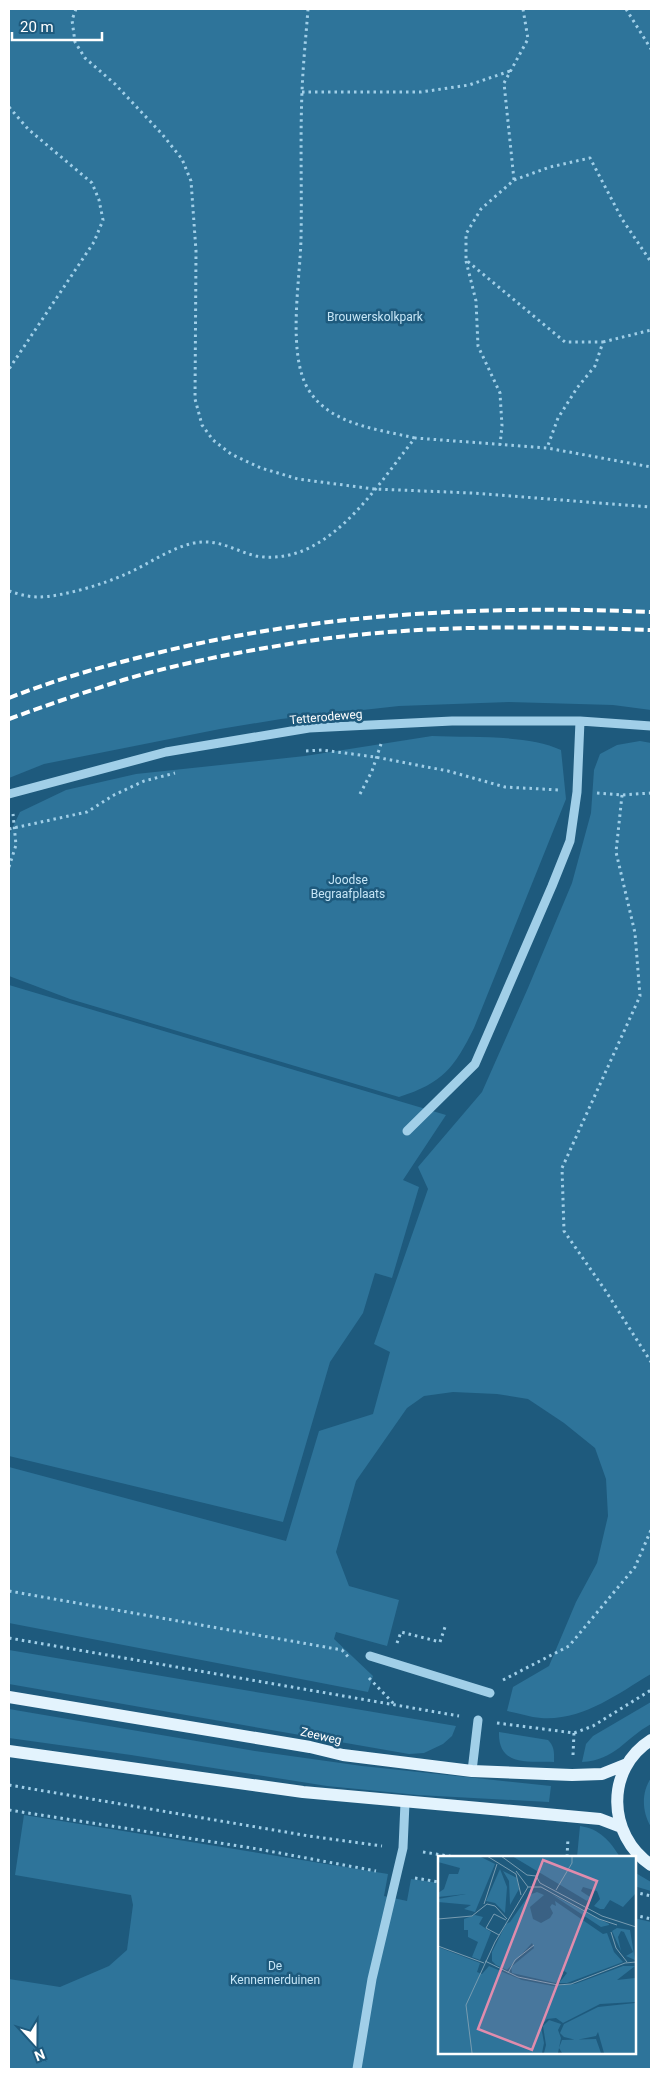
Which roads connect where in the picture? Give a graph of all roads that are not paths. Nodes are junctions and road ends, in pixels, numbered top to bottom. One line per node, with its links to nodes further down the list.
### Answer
1 (580, 721): 2 (street, Tetterodeweg); 3 (street, Tetterodeweg); 4 (street)
2 (651, 726)
3 (9, 793)
4 (407, 1131)
5 (370, 1656): 6 (street)
6 (490, 1693)
7 (9, 1697): 12 (main road, Zeeweg)
8 (478, 1720): 12 (street)
9 (651, 1740): 11 (main road)
10 (9, 1751): 13 (main road)
11 (628, 1764): 12 (main road, Zeeweg); 14 (main road)
12 (472, 1771)
13 (405, 1803): 14 (main road); 16 (street)
14 (621, 1827): 15 (main road)
15 (651, 1865)
16 (357, 2069)

